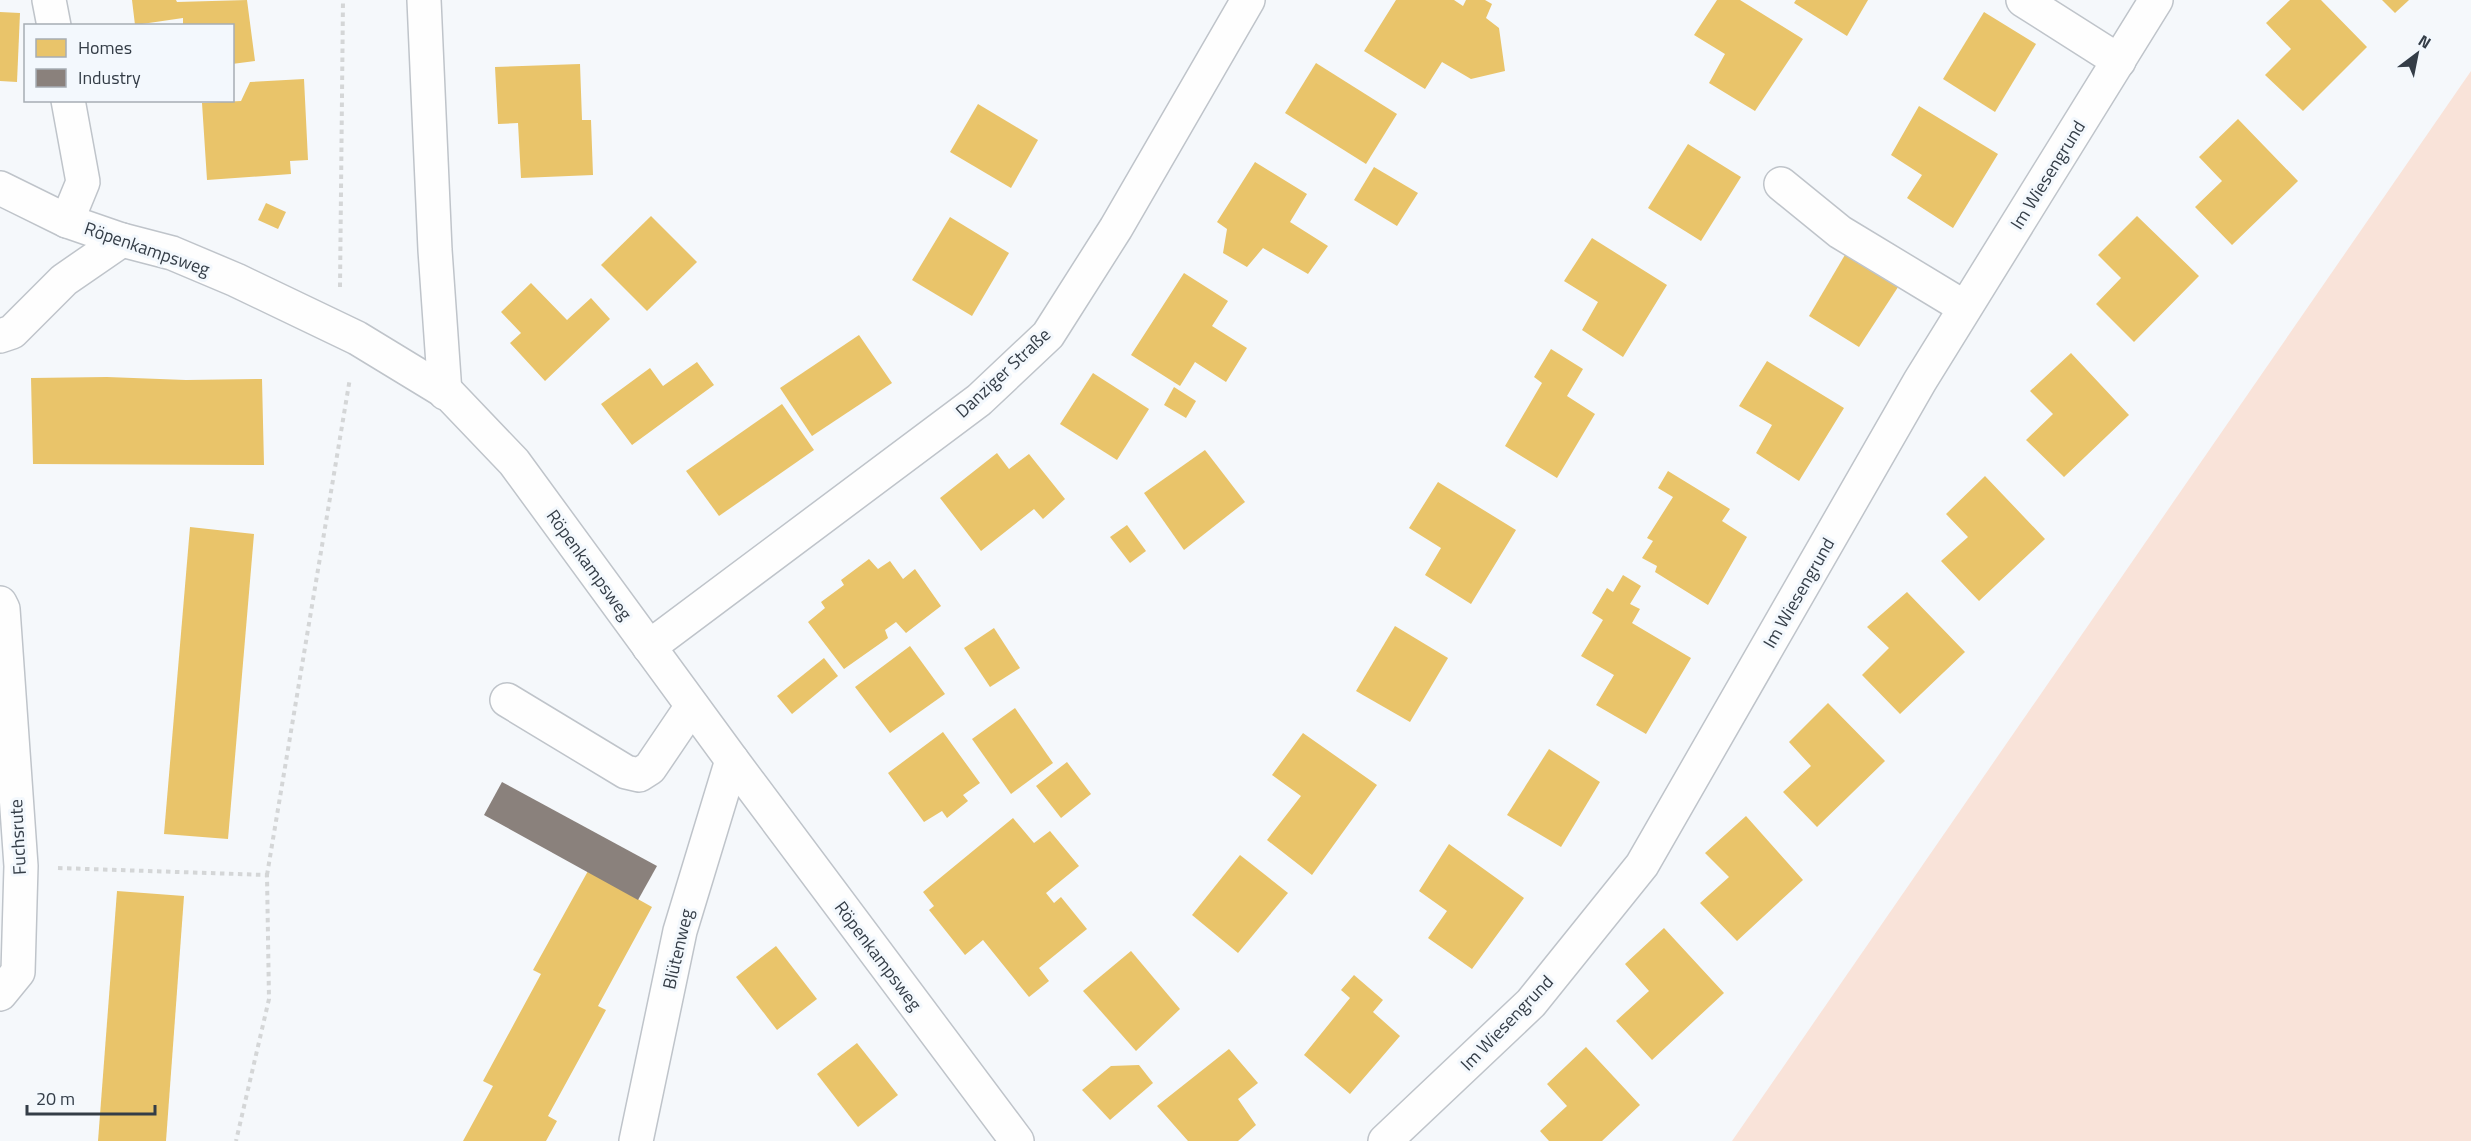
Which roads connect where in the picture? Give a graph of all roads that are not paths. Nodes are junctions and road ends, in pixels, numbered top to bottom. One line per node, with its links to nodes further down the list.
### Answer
1 (49, 0): 6 (street)
2 (424, 0): 15 (street)
3 (1248, 0): 17 (street, Danziger Straße)
4 (2023, 0): 7 (street)
5 (2156, 0): 7 (street, Im Wiesengrund)
6 (54, 24)
7 (2119, 61): 13 (street, Im Wiesengrund)
8 (68, 102): 11 (street)
9 (1781, 184): 13 (street)
10 (0, 188): 11 (street, Röpenkampsweg)
11 (67, 221): 12 (street, Röpenkampsweg)
12 (122, 240): 14 (street); 15 (street, Röpenkampsweg)
13 (1964, 307): 24 (street, Im Wiesengrund)
14 (0, 336)
15 (445, 393): 17 (street, Röpenkampsweg)
16 (0, 603): 21 (street, Fuchsrute)
17 (649, 647): 19 (street, Röpenkampsweg)
18 (507, 700): 19 (street)
19 (692, 706): 20 (street, Röpenkampsweg)
20 (732, 760): 22 (street, Blütenweg); 23 (street, Röpenkampsweg)
21 (0, 994)
22 (636, 1141)
23 (1017, 1141)
24 (1385, 1141)

